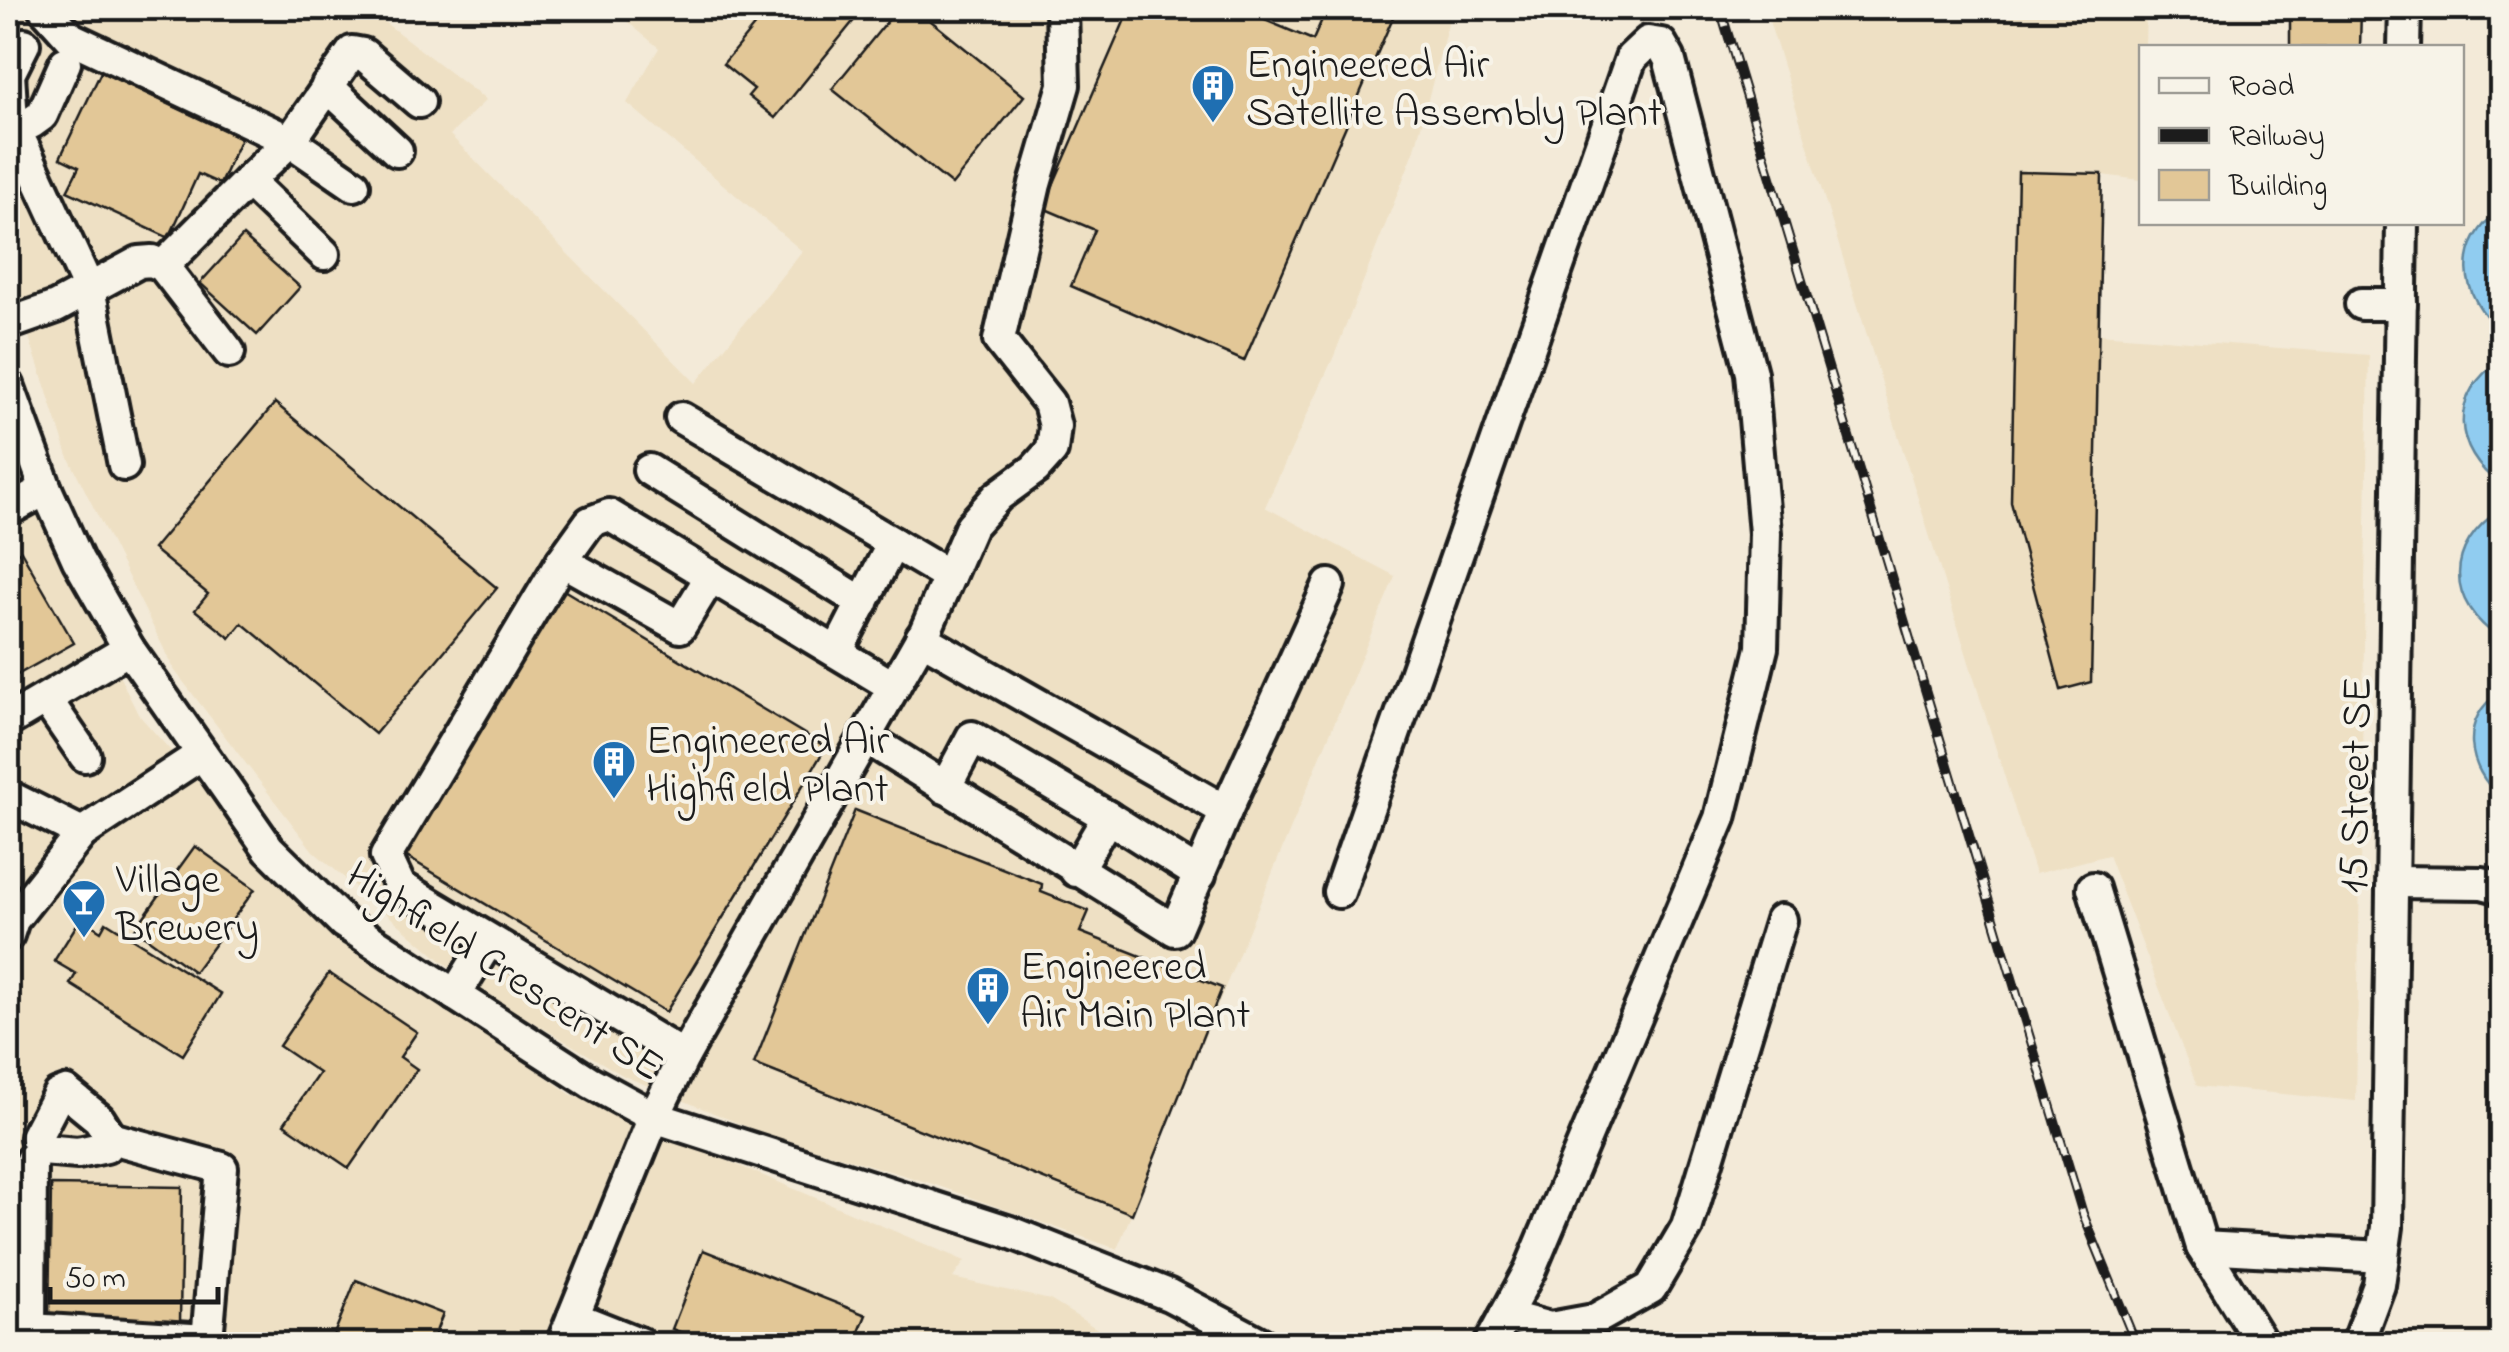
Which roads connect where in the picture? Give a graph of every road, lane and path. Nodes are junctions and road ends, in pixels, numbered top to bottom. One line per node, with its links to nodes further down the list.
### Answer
1 (44, 8): 10 (street)
2 (1062, 8): 31 (street)
3 (2405, 8): 5 (street)
4 (24, 44): 9 (street)
5 (2404, 45)
6 (65, 63): 9 (street)
7 (327, 86): 8 (street); 10 (street); 11 (street)
8 (419, 102)
9 (12, 122): 17 (street)
10 (290, 141): 12 (street); 13 (street)
11 (397, 151)
12 (248, 181): 15 (street); 16 (street)
13 (354, 185)
14 (2402, 225): 19 (street, 15 Street SE)
15 (324, 254)
16 (164, 266): 17 (street); 21 (street)
17 (89, 289): 20 (street); 24 (street)
18 (2361, 304): 19 (street)
19 (2401, 304): 50 (street, 15 Street SE)
20 (8, 324)
21 (229, 352)
22 (8, 385): 26 (street, Highfield Crescent SE)
23 (680, 418): 28 (street)
24 (124, 465)
25 (649, 470): 33 (street)
26 (46, 489): 27 (street); 35 (street, Highfield Crescent SE)
27 (8, 510)
28 (894, 544): 31 (street); 33 (street)
29 (562, 562): 30 (street); 30 (street); 56 (street)
30 (710, 576): 36 (street)
31 (949, 576): 34 (street)
32 (1329, 585): 45 (street)
33 (863, 602): 36 (street)
34 (921, 638): 37 (street); 45 (street)
35 (130, 650): 38 (street); 41 (street, Highfield Crescent SE)
36 (837, 652): 37 (street)
37 (894, 686): 40 (street)
38 (46, 699): 39 (street); 42 (street)
39 (8, 722)
40 (865, 737): 43 (street); 58 (street)
41 (202, 754): 47 (street); 57 (street, Highfield Crescent SE)
42 (85, 756)
43 (944, 788): 46 (street); 48 (street)
44 (8, 796): 47 (street)
45 (1226, 811): 49 (street)
46 (1108, 818): 48 (street); 49 (street)
47 (82, 834): 55 (street)
48 (1076, 870): 49 (street)
49 (1200, 875)
50 (2394, 882): 52 (street); 63 (street, 15 Street SE)
51 (2093, 888): 62 (street)
52 (2502, 888)
53 (1339, 892): 64 (street)
54 (1781, 920): 64 (street)
55 (8, 935)
56 (489, 940): 57 (street); 58 (street)
57 (454, 995): 59 (street, Highfield Crescent SE)
58 (684, 1056): 59 (street)
59 (654, 1117): 66 (street); 68 (street, Highfield Crescent SE)
60 (110, 1138): 61 (street); 61 (street); 65 (street)
61 (29, 1141): 65 (street)
62 (2202, 1248): 63 (street); 70 (street)
63 (2383, 1256): 71 (street, 15 Street SE)
64 (1505, 1316): 69 (street)
65 (19, 1329)
66 (568, 1331): 67 (street)
67 (641, 1344)
68 (1262, 1344)
69 (1490, 1344)
70 (2262, 1344)
71 (2357, 1344)

